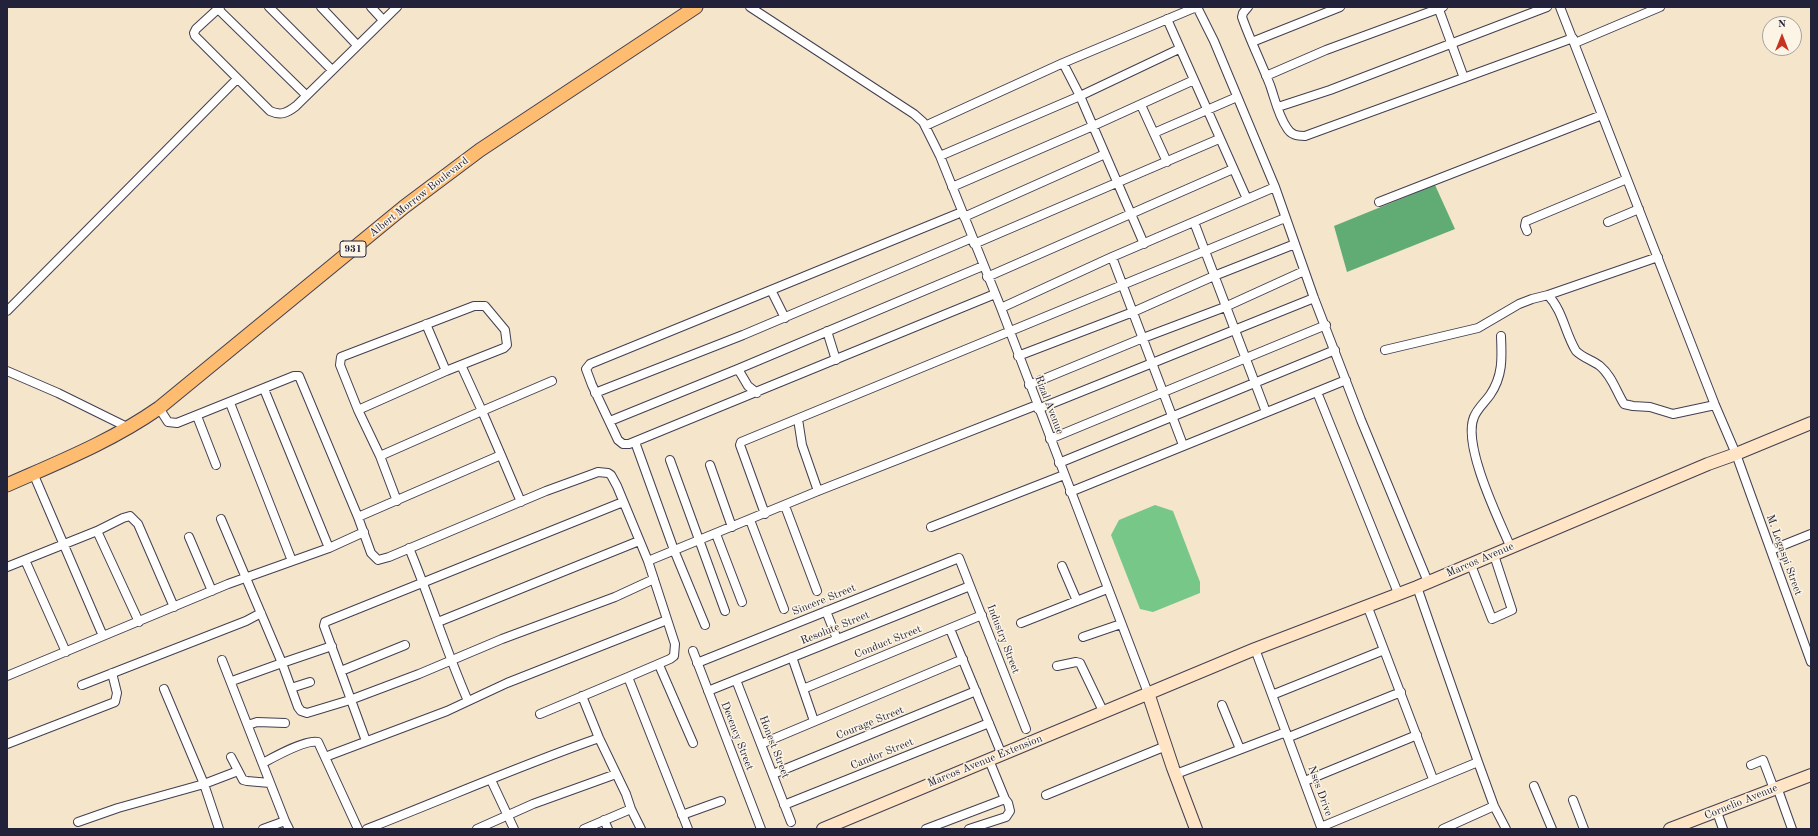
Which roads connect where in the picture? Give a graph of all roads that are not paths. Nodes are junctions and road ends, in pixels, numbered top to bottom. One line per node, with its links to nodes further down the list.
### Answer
1 (269, 7): 22 (street)
2 (321, 7): 19 (street)
3 (371, 7): 15 (street)
4 (397, 7): 15 (street)
5 (696, 7): 104 (main road, Albert Morrow Boulevard / 931)
6 (750, 7): 34 (street, Rizal Avenue)
7 (1248, 7): 17 (street)
8 (1340, 7): 17 (street)
9 (1547, 7): 18 (street)
10 (1560, 7): 16 (street, M. Legaspi Street)
11 (1660, 7): 16 (street)
12 (219, 8): 25 (street); 27 (street)
13 (1440, 8): 18 (street); 23 (street)
14 (1167, 19): 20 (street); 21 (street); 29 (street)
15 (383, 20): 19 (street)
16 (1574, 41): 24 (street); 33 (street, M. Legaspi Street)
17 (1252, 42): 23 (street)
18 (1452, 43): 24 (street); 31 (street)
19 (357, 45): 22 (street)
20 (1179, 49): 26 (street); 28 (street)
21 (1063, 63): 28 (street); 34 (street)
22 (332, 70): 27 (street)
23 (1266, 76): 31 (street)
24 (1464, 78): 31 (street)
25 (237, 79): 27 (street); 72 (street)
26 (1194, 80): 30 (street); 32 (street)
27 (306, 95)
28 (1080, 96): 35 (street); 39 (street)
29 (1237, 97): 32 (street); 45 (street)
30 (1141, 105): 35 (street); 36 (street)
31 (1278, 107)
32 (1206, 110): 36 (street); 37 (street)
33 (1602, 115): 42 (street, M. Legaspi Street); 47 (street)
34 (925, 126): 39 (street, Rizal Avenue)
35 (1093, 126): 38 (street); 44 (street)
36 (1154, 133): 40 (street)
37 (1219, 139): 40 (street); 41 (street)
38 (1106, 154): 43 (street); 49 (street)
39 (940, 156): 44 (street, Rizal Avenue)
40 (1167, 162): 43 (street)
41 (1234, 169): 46 (street); 50 (street)
42 (1627, 179): 48 (street, M. Legaspi Street); 54 (street)
43 (1118, 182): 50 (street); 55 (street)
44 (952, 187): 49 (street, Rizal Avenue)
45 (1275, 187): 46 (street); 51 (street)
46 (1246, 199): 52 (street)
47 (1379, 202)
48 (1638, 208): 53 (street); 60 (street, M. Legaspi Street)
49 (963, 214): 55 (street, Rizal Avenue); 66 (street)
50 (1132, 214): 56 (street); 64 (street)
51 (1285, 218): 57 (street); 58 (street)
52 (1194, 222): 56 (street); 58 (street)
53 (1608, 222)
54 (1527, 230)
55 (973, 241): 61 (street, Rizal Avenue); 74 (street)
56 (1144, 244): 59 (street)
57 (1295, 244): 62 (street); 63 (street)
58 (1204, 250): 63 (street); 65 (street)
59 (1112, 257): 65 (street); 71 (street)
60 (1658, 257): 68 (street); 102 (street, M. Legaspi Street)
61 (983, 266): 64 (street, Rizal Avenue); 78 (street)
62 (1304, 271): 69 (street); 70 (street)
63 (1214, 276): 70 (street); 73 (street)
64 (987, 277): 67 (street, Rizal Avenue)
65 (1122, 284): 73 (street); 79 (street)
66 (771, 290): 74 (street); 99 (street)
67 (995, 294): 71 (street, Rizal Avenue); 86 (street)
68 (1548, 295): 83 (street); 102 (street)
69 (1314, 298): 76 (street); 77 (street)
70 (1225, 307): 77 (street); 81 (street)
71 (1001, 308): 79 (street, Rizal Avenue)
72 (7, 311)
73 (1133, 312): 81 (street); 84 (street)
74 (784, 318): 99 (street)
75 (426, 324): 88 (street); 90 (street); 105 (street)
76 (1326, 325): 82 (street); 85 (street)
77 (1234, 329): 85 (street); 87 (street)
78 (827, 331): 86 (street); 89 (street)
79 (1010, 332): 84 (street, Rizal Avenue); 110 (street)
80 (1501, 336): 149 (street)
81 (1142, 338): 87 (street); 95 (street)
82 (1335, 350): 92 (street); 94 (street)
83 (1386, 350)
84 (1018, 356): 95 (street, Rizal Avenue)
85 (1245, 358): 94 (street); 97 (street)
86 (836, 360): 100 (street)
87 (1152, 363): 97 (street); 103 (street)
88 (461, 365): 90 (street); 106 (street)
89 (738, 369): 100 (street); 111 (street)
90 (446, 371): 105 (street)
91 (7, 372): 113 (street)
92 (1346, 380): 98 (street); 163 (street)
93 (552, 381): 106 (street)
94 (1255, 383): 107 (street); 109 (street)
95 (1029, 385): 103 (street, Rizal Avenue)
96 (264, 389): 101 (street); 134 (street); 147 (street)
97 (1163, 392): 109 (street); 114 (street)
98 (1317, 392): 107 (street); 168 (street)
99 (596, 393): 111 (street)
100 (757, 393): 115 (street)
101 (230, 403): 108 (street); 155 (street)
102 (1715, 405): 117 (street, M. Legaspi Street)
103 (1038, 407): 114 (street, Rizal Avenue); 127 (street)
104 (159, 408): 108 (street); 113 (main road, Albert Morrow Boulevard / 931)
105 (358, 410): 119 (street)
106 (482, 411): 118 (street); 119 (street)
107 (1266, 412): 116 (street)
108 (197, 416): 122 (street)
109 (1172, 417): 116 (street); 121 (street)
110 (798, 419): 127 (street); 133 (street)
111 (610, 421): 115 (street)
112 (1811, 423): 117 (street, Marcos Avenue)
113 (128, 428): 124 (main road, Albert Morrow Boulevard / 931)
114 (1050, 439): 121 (street, Rizal Avenue)
115 (635, 442): 150 (street)
116 (1183, 445): 128 (street)
117 (1736, 454): 149 (street, Marcos Avenue); 151 (street, M. Legaspi Street)
118 (501, 455): 129 (street); 130 (street)
119 (380, 456): 129 (street)
120 (670, 460): 144 (street)
121 (1059, 463): 125 (street, Rizal Avenue)
122 (216, 465)
123 (710, 465): 137 (street)
124 (33, 473): 126 (main road, Albert Morrow Boulevard / 931); 146 (street)
125 (1064, 475): 128 (street, Rizal Avenue); 138 (street)
126 (7, 485)
127 (818, 491): 132 (street)
128 (1070, 492): 165 (street, Rizal Avenue)
129 (397, 501): 134 (street)
130 (521, 502): 131 (street); 148 (street)
131 (622, 502): 145 (street); 162 (street)
132 (785, 506): 133 (street); 167 (street)
133 (765, 514): 136 (street)
134 (358, 517): 140 (street)
135 (221, 519): 160 (street)
136 (750, 520): 137 (street); 173 (street)
137 (732, 527): 141 (street)
138 (931, 527)
139 (97, 531): 146 (street); 172 (street); 179 (street)
140 (364, 532): 147 (street); 148 (street)
141 (716, 534): 144 (street); 170 (street)
142 (1811, 534): 151 (street)
143 (189, 537): 166 (street)
144 (700, 540): 150 (street); 175 (street)
145 (639, 541): 156 (street); 180 (street)
146 (63, 544): 154 (street); 185 (street)
147 (329, 548): 155 (street)
148 (409, 548): 162 (street)
149 (1511, 548): 152 (street, Marcos Avenue)
150 (674, 550): 156 (street); 183 (street)
151 (1771, 550): 198 (street, M. Legaspi Street)
152 (1494, 555): 157 (street, Marcos Avenue); 157 (street)
153 (959, 558): 164 (street, Industry Street); 174 (street, Sincere Street)
154 (25, 560): 159 (street); 193 (street)
155 (292, 561): 160 (street)
156 (648, 561): 161 (street)
157 (1471, 565): 163 (street, Marcos Avenue)
158 (1062, 566): 169 (street)
159 (7, 567)
160 (247, 578): 166 (street); 176 (street)
161 (654, 579): 178 (street); 197 (street)
162 (423, 582): 180 (street); 189 (street)
163 (1422, 585): 168 (street, Marcos Avenue); 243 (street)
164 (970, 586): 177 (street, Industry Street); 187 (street, Resolute Street)
165 (1107, 589): 169 (street); 182 (street, Rizal Avenue)
166 (212, 591): 172 (street)
167 (817, 591)
168 (1398, 593): 171 (street, Marcos Avenue)
169 (1077, 601): 181 (street)
170 (742, 602)
171 (1367, 605): 190 (street, Marcos Avenue); 191 (street)
172 (174, 607): 179 (street)
173 (784, 609)
174 (826, 611): 187 (street); 200 (street, Sincere Street)
175 (725, 612)
176 (261, 613): 199 (street); 204 (street)
177 (982, 615): 184 (street, Conduct Street); 229 (street, Industry Street)
178 (667, 620): 201 (street); 221 (street)
179 (139, 622): 185 (street)
180 (438, 622): 197 (street)
181 (1021, 623)
182 (1121, 624): 186 (street); 217 (street, Rizal Avenue)
183 (705, 625)
184 (950, 629): 195 (street); 212 (street, Conduct Street)
185 (103, 636): 193 (street)
186 (1083, 637)
187 (837, 639): 194 (street, Resolute Street)
188 (405, 645): 203 (street)
189 (332, 646): 199 (street); 203 (street)
190 (1255, 649): 217 (street, Marcos Avenue); 218 (street, Nses Drive)
191 (1384, 650): 216 (street); 218 (street)
192 (693, 651): 200 (street, Decency Street)
193 (66, 652): 205 (street)
194 (792, 657): 207 (street, Resolute Street); 212 (street)
195 (963, 659): 215 (street); 225 (street)
196 (222, 660): 208 (street)
197 (450, 661): 220 (street); 221 (street)
198 (1811, 662)
199 (282, 663): 208 (street); 211 (street)
200 (698, 663): 214 (street, Decency Street)
201 (659, 665): 206 (street); 234 (street)
202 (1056, 666): 223 (street)
203 (341, 671): 220 (street)
204 (112, 673): 210 (street); 235 (street)
205 (7, 676)
206 (628, 677): 219 (street); 266 (street)
207 (736, 680): 214 (street, Resolute Street); 236 (street, Honest Street)
208 (232, 681): 228 (street)
209 (310, 682): 211 (street)
210 (82, 685)
211 (291, 688): 220 (street)
212 (803, 688): 225 (street)
213 (164, 689): 255 (street)
214 (708, 691): 284 (street, Decency Street)
215 (976, 691): 227 (street); 248 (street, Courage Street)
216 (1400, 692): 230 (street); 231 (street)
217 (1148, 693): 223 (street, Marcos Avenue Extension); 237 (street)
218 (1272, 695): 230 (street, Nses Drive)
219 (582, 696): 224 (street); 232 (street)
220 (350, 700): 233 (street)
221 (468, 701): 233 (street)
222 (1222, 705): 238 (street)
223 (1103, 711): 239 (street, Marcos Avenue Extension)
224 (540, 714)
225 (814, 721): 236 (street)
226 (285, 723): 228 (street)
227 (989, 723): 239 (street); 262 (street, Candor Street)
228 (248, 725): 244 (street)
229 (1026, 729)
230 (1287, 734): 238 (street); 253 (street, Nses Drive)
231 (1417, 735): 251 (street); 253 (street)
232 (599, 738): 247 (street); 252 (street)
233 (366, 741): 241 (street)
234 (693, 743)
235 (7, 744)
236 (761, 744): 248 (street, Honest Street)
237 (1166, 746): 249 (street); 258 (street)
238 (1240, 750): 249 (street)
239 (1002, 755): 242 (street, Marcos Avenue Extension)
240 (231, 757): 246 (street)
241 (325, 757): 244 (street); 276 (street)
242 (989, 760): 259 (street); 285 (street, Marcos Avenue Extension)
243 (1478, 762): 251 (street, Nses Drive); 263 (street)
244 (263, 763): 254 (street)
245 (1751, 765): 257 (street)
246 (238, 771): 254 (street); 255 (street)
247 (616, 774): 264 (street); 267 (street)
248 (772, 774): 262 (street, Honest Street)
249 (1176, 774): 288 (street)
250 (1811, 775): 257 (street, Cornelio Avenue)
251 (1433, 779): 253 (street, Nses Drive)
252 (491, 780): 267 (street); 277 (street)
253 (1305, 781)
254 (270, 783): 269 (street)
255 (204, 784): 270 (street); 273 (street)
256 (1534, 786): 291 (street)
257 (1776, 788): 265 (street, Cornelio Avenue); 295 (street)
258 (1046, 795)
259 (1004, 799): 286 (street); 287 (street)
260 (1572, 800): 292 (street)
261 (721, 801): 266 (street)
262 (784, 805): 271 (street, Honest Street)
263 (1494, 806): 272 (street); 290 (street)
264 (631, 808): 268 (street); 282 (street)
265 (1717, 812): 293 (street, Cornelio Avenue); 294 (street)
266 (682, 815): 283 (street)
267 (508, 816): 278 (street); 279 (street)
268 (604, 820): 280 (street); 281 (street)
269 (285, 821): 274 (street); 275 (street)
270 (78, 822)
271 (791, 822)
272 (1457, 826): 289 (street)
273 (219, 829)
274 (263, 829)
275 (289, 829)
276 (358, 829)
277 (367, 829)
278 (477, 829)
279 (514, 829)
280 (584, 829)
281 (608, 829)
282 (641, 829)
283 (688, 829)
284 (761, 829)
285 (822, 829)
286 (926, 829)
287 (969, 829)
288 (1196, 829)
289 (1443, 829)
290 (1506, 829)
291 (1552, 829)
292 (1584, 829)
293 (1670, 829)
294 (1723, 829)
295 (1792, 829)

